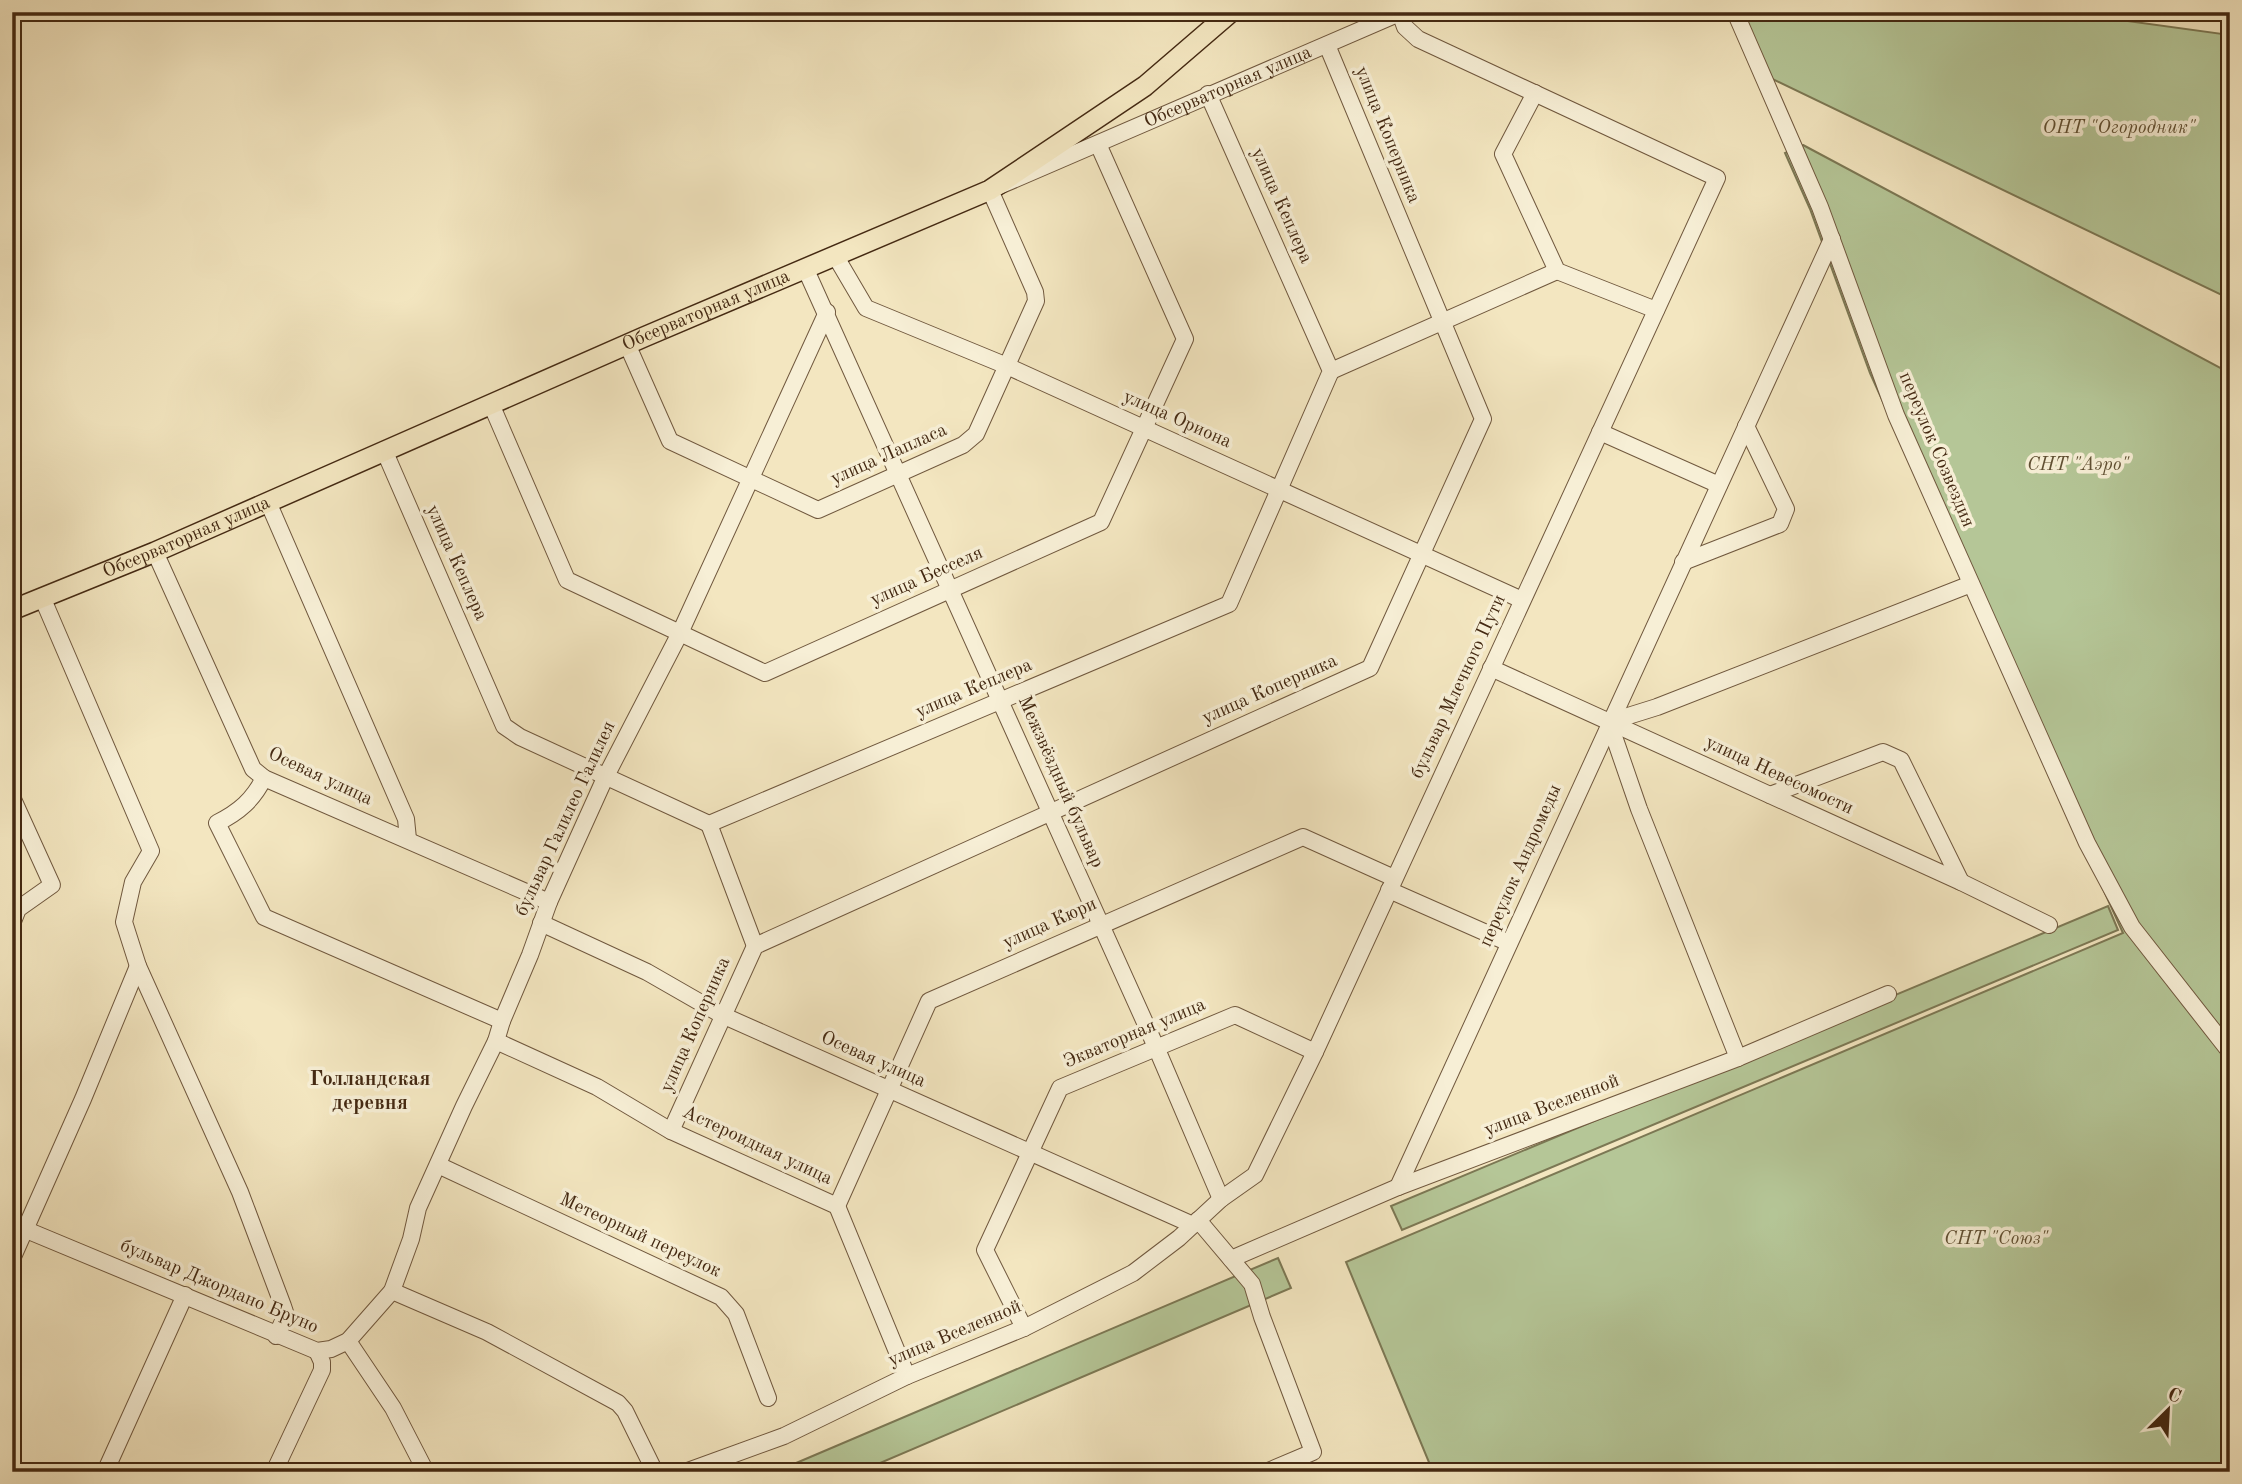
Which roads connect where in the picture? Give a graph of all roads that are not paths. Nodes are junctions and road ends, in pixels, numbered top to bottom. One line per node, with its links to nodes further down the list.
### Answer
1 (1231, 12): 8 (main road)
2 (1735, 12): 9 (street, переулок Созвездия)
3 (1401, 13): 4 (street, Обсерваторная улица); 5 (street)
4 (1326, 45): 6 (street, Обсерваторная улица); 15 (street, улица Коперника)
5 (1535, 93): 12 (street); 13 (street, бульвар Млечного Пути)
6 (1208, 94): 7 (street, Обсерваторная улица); 18 (street, улица Кеплера)
7 (1098, 144): 8 (street, Обсерваторная улица); 21 (street, улица Бесселя)
8 (990, 190): 10 (main road, Обсерваторная улица); 17 (street, улица Лапласа)
9 (1832, 239): 20 (street, переулок Андромеды); 32 (street, переулок Созвездия)
10 (836, 257): 11 (main road, Обсерваторная улица); 17 (street, улица Ориона)
11 (806, 270): 14 (street, Межзвёздный бульвар); 16 (main road, Обсерваторная улица)
12 (1557, 271): 13 (street); 15 (street)
13 (1656, 310): 22 (street, бульвар Млечного Пути)
14 (827, 312): 24 (street, Межзвёздный бульвар); 25 (street, бульвар Галилео Галилея)
15 (1441, 322): 18 (street); 30 (street, улица Коперника)
16 (627, 344): 19 (main road, Обсерваторная улица); 25 (street, улица Лапласа)
17 (1007, 366): 21 (street, улица Ориона); 24 (street, улица Лапласа)
18 (1331, 370): 27 (street, улица Кеплера)
19 (491, 404): 23 (main road, Обсерваторная улица); 37 (street, улица Бесселя)
20 (1746, 426): 26 (street, переулок Андромеды); 31 (street)
21 (1144, 428): 27 (street, улица Ориона); 33 (street, улица Бесселя)
22 (1600, 432): 26 (street); 35 (street, бульвар Млечного Пути)
23 (384, 450): 28 (main road, Обсерваторная улица); 42 (street, улица Кеплера)
24 (900, 474): 25 (street, улица Лапласа); 33 (street, Межзвёздный бульвар)
25 (750, 478): 37 (street, бульвар Галилео Галилея)
26 (1719, 485): 31 (street, переулок Андромеды)
27 (1279, 489): 30 (street, улица Ориона); 39 (street, улица Кеплера)
28 (268, 502): 29 (main road, Обсерваторная улица); 47 (street)
29 (155, 552): 34 (main road, Обсерваторная улица); 41 (street, Осевая улица)
30 (1422, 554): 35 (street, улица Ориона); 45 (street, улица Коперника)
31 (1683, 562): 40 (street, переулок Андромеды)
32 (1970, 584): 40 (street); 64 (street, переулок Созвездия)
33 (950, 589): 37 (street, улица Бесселя); 39 (street, Межзвёздный бульвар)
34 (42, 597): 36 (main road, Обсерваторная улица); 57 (street)
35 (1522, 600): 38 (street, бульвар Млечного Пути)
36 (12, 610)
37 (680, 633): 42 (street, бульвар Галилео Галилея)
38 (1491, 668): 40 (street, улица Невесомости); 49 (street, бульвар Млечного Пути)
39 (1000, 701): 45 (street, Межзвёздный бульвар); 46 (street, улица Кеплера)
40 (1609, 722): 43 (street, улица Невесомости); 55 (street, переулок Андромеды); 65 (street)
41 (264, 778): 47 (street, Осевая улица); 60 (street)
42 (605, 778): 46 (street, улица Кеплера); 50 (street, бульвар Галилео Галилея)
43 (1770, 795): 48 (street, улица Невесомости); 48 (street)
44 (12, 797): 51 (street)
45 (1050, 812): 53 (street, Межзвёздный бульвар); 56 (street, улица Коперника)
46 (709, 824): 56 (street)
47 (408, 839): 50 (street, Осевая улица)
48 (1961, 882): 54 (street, улица Невесомости)
49 (1392, 884): 53 (street, улица Кюри); 55 (street, улица Кюри); 63 (street, бульвар Млечного Пути)
50 (549, 902): 52 (street, бульвар Галилео Галилея)
51 (12, 923)
52 (541, 923): 59 (street, Осевая улица); 60 (street, бульвар Галилео Галилея)
53 (1101, 925): 62 (street, Межзвёздный бульвар); 66 (street, улица Кюри)
54 (2049, 925)
55 (1509, 943): 70 (street, переулок Андромеды)
56 (754, 946): 59 (street, улица Коперника)
57 (138, 967): 74 (street); 80 (street)
58 (1888, 994): 65 (street, улица Вселенной)
59 (722, 1015): 66 (street, Осевая улица); 67 (street, улица Коперника)
60 (502, 1021): 61 (street, бульвар Галилео Галилея)
61 (496, 1041): 67 (street, Астероидная улица); 69 (street, бульвар Галилео Галилея)
62 (1156, 1047): 63 (street, Экваторная улица); 68 (street, Экваторная улица); 71 (street, Межзвёздный бульвар)
63 (1315, 1052): 71 (street, бульвар Млечного Пути)
64 (2230, 1052)
65 (1738, 1058): 70 (street, улица Вселенной)
66 (889, 1091): 68 (street, Осевая улица); 72 (street, улица Кюри)
67 (671, 1131): 72 (street, Астероидная улица)
68 (1029, 1154): 73 (street, Осевая улица); 79 (street, Экваторная улица)
69 (438, 1165): 77 (street, бульвар Галилео Галилея); 84 (street, Метеорный переулок)
70 (1398, 1187): 76 (street, улица Вселенной)
71 (1221, 1199): 73 (street, улица Вселенной)
72 (837, 1206): 83 (street, Астероидная улица)
73 (1195, 1223): 76 (street); 79 (street, улица Вселенной)
74 (19, 1227): 75 (street); 78 (street, бульвар Джордано Бруно)
75 (12, 1259)
76 (1231, 1259): 90 (street)
77 (392, 1291): 81 (street, бульвар Галилео Галилея); 88 (street)
78 (184, 1295): 80 (street, бульвар Джордано Бруно); 85 (street)
79 (1024, 1328): 83 (street, улица Вселенной)
80 (276, 1336): 82 (street, бульвар Джордано Бруно)
81 (348, 1341): 82 (street, бульвар Джордано Бруно); 87 (street)
82 (317, 1351): 86 (street)
83 (908, 1376): 89 (street, улица Вселенной)
84 (768, 1398)
85 (105, 1472)
86 (274, 1472)
87 (426, 1472)
88 (654, 1472)
89 (685, 1472)
90 (1266, 1472)

